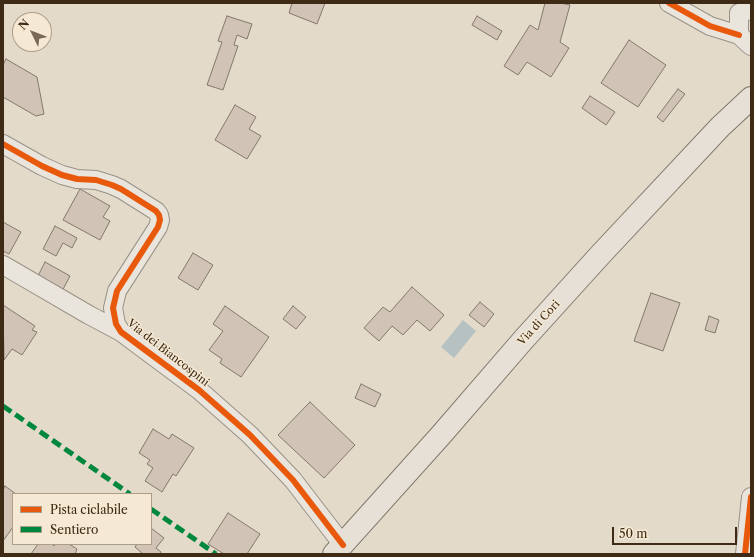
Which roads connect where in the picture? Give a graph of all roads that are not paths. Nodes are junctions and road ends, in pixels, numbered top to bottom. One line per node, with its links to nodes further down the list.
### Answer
1 (669, 3): 3 (street)
2 (742, 9): 3 (street)
3 (745, 41)
4 (747, 106): 9 (main road, Via di Cori)
5 (3, 144): 7 (street, Via dei Biancospini)
6 (3, 265): 7 (street, Via dei Biancospini)
7 (121, 332): 9 (street, Via dei Biancospini)
8 (751, 497): 10 (street)
9 (339, 550)
10 (745, 554)

